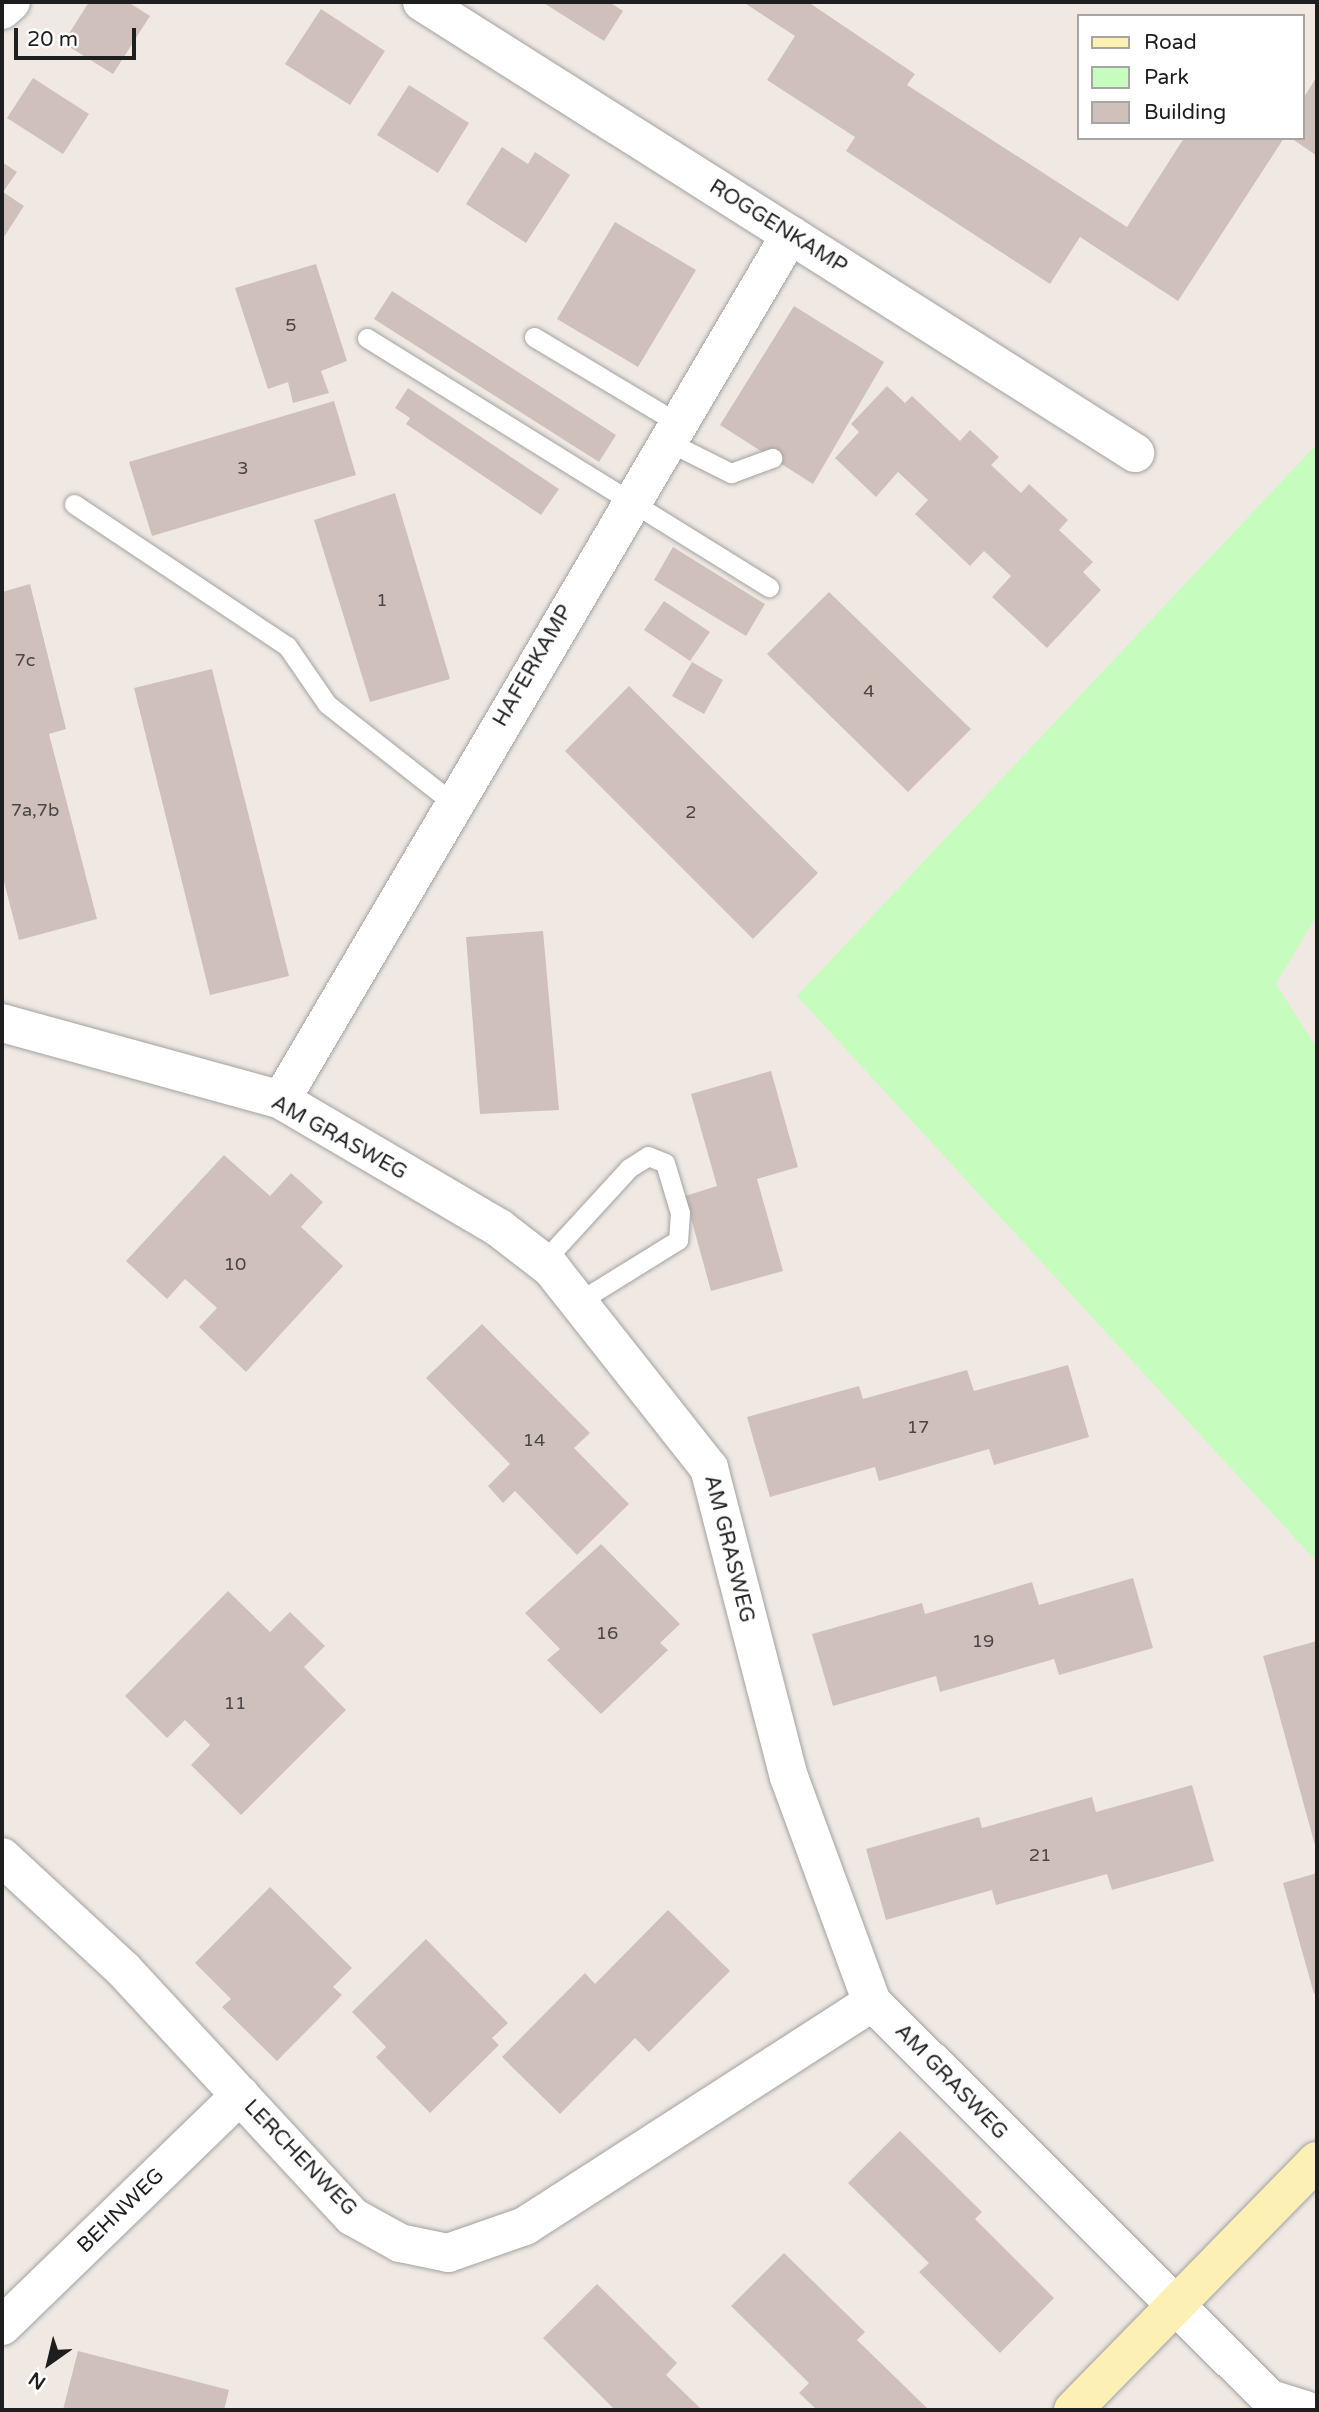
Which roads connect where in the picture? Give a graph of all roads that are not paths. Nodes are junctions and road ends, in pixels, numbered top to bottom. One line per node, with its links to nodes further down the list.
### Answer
1 (11, 2): 3 (street)
2 (422, 2): 4 (street, ROGGENKAMP)
3 (2, 10)
4 (790, 235): 7 (street, HAFERKAMP); 8 (street, ROGGENKAMP)
5 (534, 337): 7 (lane)
6 (367, 338): 10 (lane)
7 (671, 431): 9 (lane); 10 (street, HAFERKAMP)
8 (1135, 453)
9 (772, 458)
10 (629, 500): 12 (lane); 13 (street, HAFERKAMP)
11 (74, 504): 13 (lane)
12 (769, 587)
13 (454, 804): 15 (street, HAFERKAMP)
14 (2, 1023): 15 (street, AM GRASWEG)
15 (281, 1100): 16 (street, AM GRASWEG)
16 (544, 1262): 17 (street, AM GRASWEG); 17 (lane)
17 (578, 1302): 19 (street, AM GRASWEG)
18 (2, 1857): 20 (street, LERCHENWEG)
19 (873, 2002): 20 (street, LERCHENWEG); 22 (street, AM GRASWEG)
20 (240, 2095): 23 (street, BEHNWEG)
21 (1317, 2161): 22 (main road)
22 (1173, 2308): 24 (main road); 25 (street, AM GRASWEG)
23 (2, 2326)
24 (1073, 2410)
25 (1305, 2410)

